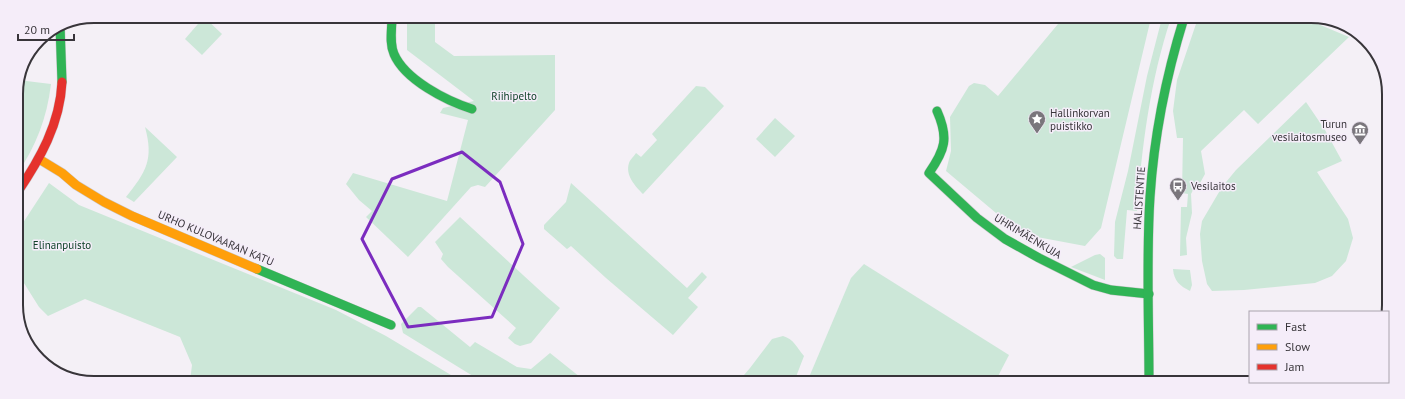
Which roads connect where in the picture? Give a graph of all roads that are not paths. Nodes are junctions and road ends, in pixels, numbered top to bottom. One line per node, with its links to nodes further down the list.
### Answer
1 (392, 23): 4 (street)
2 (1183, 23): 8 (street, HALISTENTIE)
3 (60, 31): 6 (street)
4 (472, 109)
5 (937, 111): 8 (street, UHRIMÄENKUJA)
6 (39, 159): 7 (street); 9 (street, URHO KULOVAARAN KATU)
7 (23, 184)
8 (1149, 294): 10 (street, HALISTENTIE)
9 (391, 326)
10 (1149, 376)

